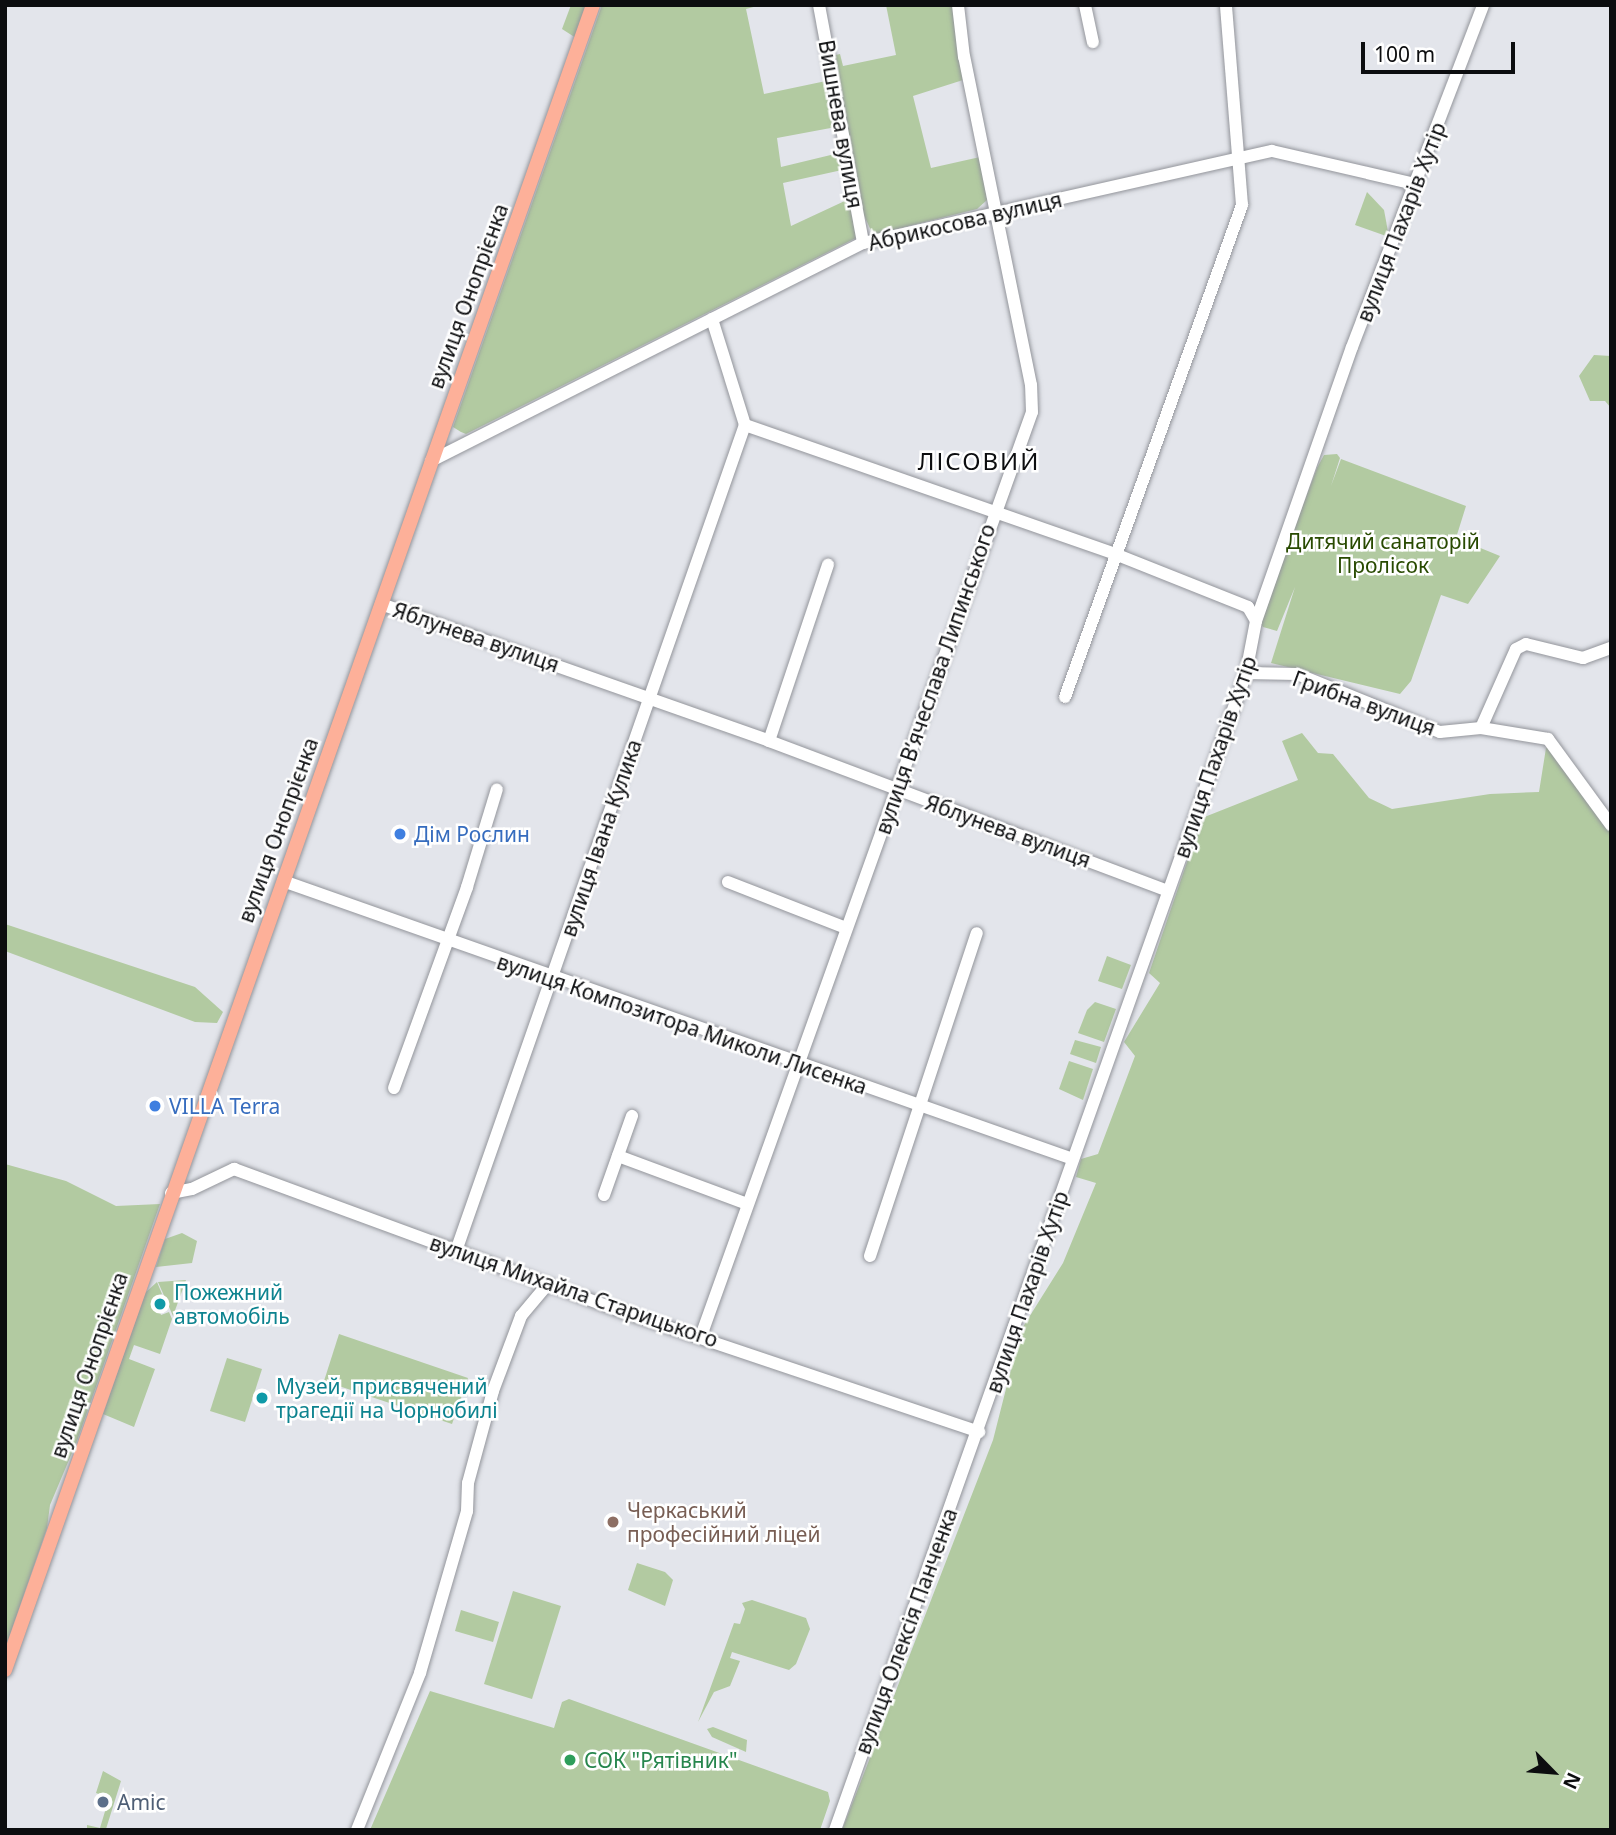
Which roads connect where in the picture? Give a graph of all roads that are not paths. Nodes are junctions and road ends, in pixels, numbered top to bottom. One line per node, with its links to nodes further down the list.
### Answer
1 (593, 5): 14 (main road, вулиця Онопрієнка)
2 (819, 5): 11 (street, Вишнева вулиця)
3 (958, 5): 10 (street, вулиця Вʼячеслава Липинського)
4 (1085, 5): 7 (street)
5 (1226, 5): 8 (street)
6 (1483, 5): 9 (street, вулиця Пахарів Хутір)
7 (1093, 42)
8 (1241, 162): 9 (street, Абрикосова вулиця); 10 (street, Абрикосова вулиця); 16 (street)
9 (1415, 184): 19 (street, вулиця Пахарів Хутір)
10 (997, 212): 11 (street, Абрикосова вулиця); 15 (street, вулиця Вʼячеслава Липинського)
11 (863, 243): 12 (street, Абрикосова вулиця)
12 (712, 319): 13 (street); 14 (street, Абрикосова вулиця)
13 (745, 425): 15 (street); 23 (street, вулиця Івана Кулика)
14 (431, 461): 18 (main road, вулиця Онопрієнка)
15 (995, 510): 16 (street); 27 (street, вулиця Вʼячеслава Липинського)
16 (1115, 554): 19 (street); 22 (street)
17 (828, 565): 25 (street)
18 (381, 604): 23 (street, Яблунева вулиця); 29 (main road, вулиця Онопрієнка)
19 (1256, 621): 21 (street, вулиця Пахарів Хутір)
20 (1611, 648): 24 (street)
21 (1246, 673): 24 (street, Грибна вулиця); 31 (street, вулиця Пахарів Хутір)
22 (1065, 697)
23 (650, 698): 25 (street, Яблунева вулиця); 35 (street, вулиця Івана Кулика)
24 (1481, 728): 28 (street, Грибна вулиця)
25 (769, 741): 27 (street, Яблунева вулиця)
26 (497, 789): 34 (street)
27 (897, 790): 31 (street, Яблунева вулиця); 32 (street, вулиця Вʼячеслава Липинського)
28 (1611, 825)
29 (282, 881): 34 (street, вулиця Композитора Миколи Лисенка); 42 (main road, вулиця Онопрієнка)
30 (728, 882): 32 (street)
31 (1168, 891): 41 (street, вулиця Пахарів Хутір)
32 (846, 928): 36 (street, вулиця Вʼячеслава Липинського)
33 (977, 933): 38 (street)
34 (448, 941): 35 (street, вулиця Композитора Миколи Лисенка); 37 (street)
35 (552, 979): 36 (street, вулиця Композитора Миколи Лисенка); 45 (street, вулиця Івана Кулика)
36 (796, 1065): 38 (street, вулиця Композитора Миколи Лисенка); 44 (street, вулиця Вʼячеслава Липинського)
37 (394, 1088)
38 (917, 1105): 41 (street, вулиця Композитора Миколи Лисенка); 46 (street)
39 (632, 1116): 40 (street)
40 (618, 1156): 43 (street); 44 (street)
41 (1073, 1159): 49 (street, вулиця Пахарів Хутір)
42 (171, 1193): 45 (street, вулиця Михайла Старицького); 50 (main road, вулиця Онопрієнка)
43 (604, 1195)
44 (747, 1204): 48 (street, вулиця Вʼячеслава Липинського)
45 (456, 1251): 47 (street, вулиця Михайла Старицького)
46 (870, 1256)
47 (547, 1285): 48 (street, вулиця Михайла Старицького); 51 (street)
48 (701, 1336): 49 (street, вулиця Михайла Старицького)
49 (979, 1432): 52 (street, вулиця Олексія Панченка)
50 (5, 1670)
51 (357, 1830)
52 (835, 1830)

